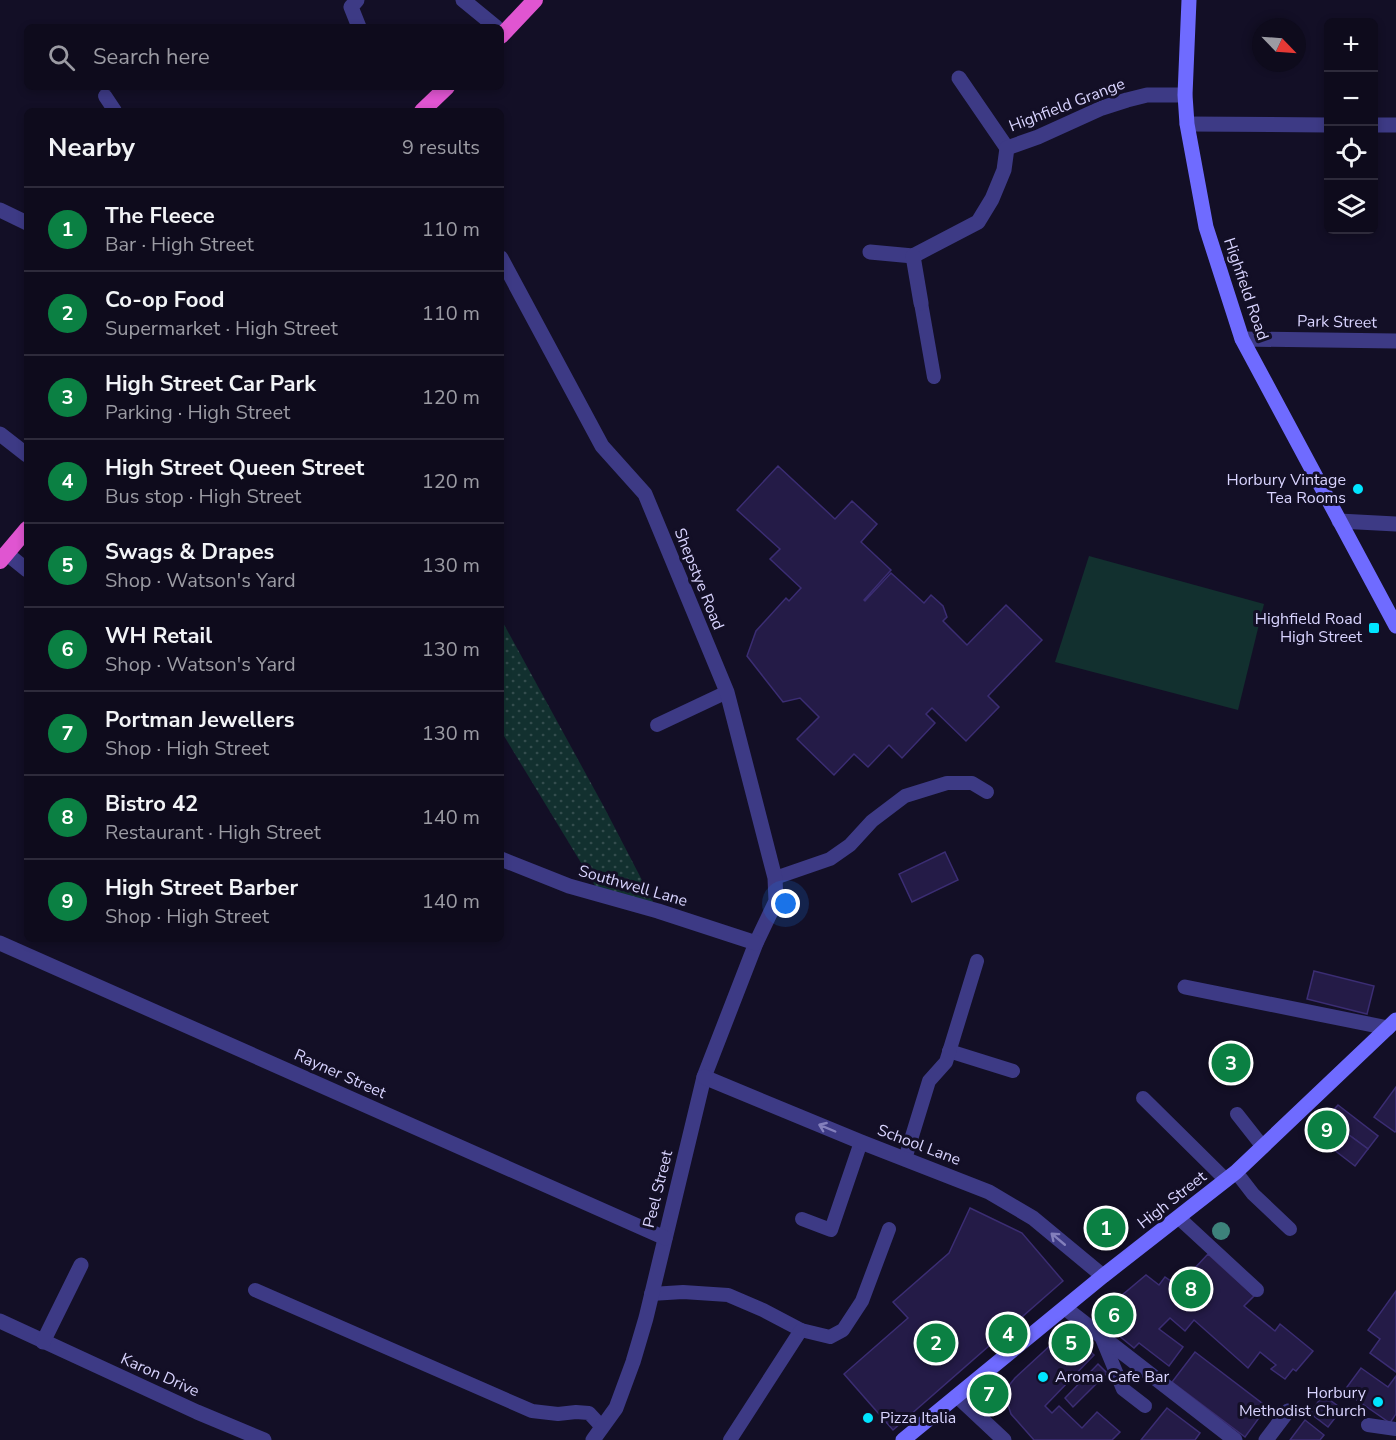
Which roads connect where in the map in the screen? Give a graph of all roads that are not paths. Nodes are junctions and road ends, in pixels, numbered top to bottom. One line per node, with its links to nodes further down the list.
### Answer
1 (357, 0): 5 (street)
2 (463, 0): 6 (street)
3 (535, 0): 7 (highway)
4 (1189, 0): 10 (main road, Highfield Road)
5 (358, 24)
6 (491, 24)
7 (504, 28)
8 (959, 78): 18 (street)
9 (444, 90): 13 (highway)
10 (1185, 95): 14 (main road, Highfield Road); 18 (street, Highfield Grange)
11 (105, 96): 12 (lane)
12 (113, 108)
13 (425, 108)
14 (1187, 124): 15 (street); 25 (main road, Highfield Road)
15 (1324, 124)
16 (1378, 125): 17 (street)
17 (1396, 125)
18 (1007, 148): 22 (street, Highfield Grange)
19 (0, 210): 20 (street)
20 (24, 222)
21 (870, 252): 22 (street)
22 (913, 256): 24 (street)
23 (504, 264): 36 (street, Shepstye Road)
24 (921, 303): 27 (lane)
25 (1242, 339): 26 (street, Park Street); 30 (main road, Highfield Road)
26 (1396, 341)
27 (934, 377)
28 (0, 434): 29 (street)
29 (24, 453)
30 (1339, 521): 31 (street); 35 (main road, Highfield Road)
31 (1396, 524)
32 (24, 532): 33 (highway)
33 (3, 557): 34 (street)
34 (24, 568)
35 (1396, 626)
36 (727, 692): 37 (lane); 40 (street, Shepstye Road)
37 (657, 725)
38 (987, 792): 40 (lane)
39 (504, 860): 42 (street, Southwell Lane)
40 (775, 878): 42 (street, Shepstye Road)
41 (0, 943): 59 (street, Rayner Street)
42 (756, 943): 48 (street, Peel Street)
43 (976, 961): 46 (lane)
44 (1185, 987): 45 (street)
45 (1392, 1024): 52 (main road, High Street)
46 (949, 1051): 47 (lane); 53 (lane)
47 (1013, 1071)
48 (704, 1077): 51 (street, School Lane, one-way to 48); 59 (street, Peel Street)
49 (1143, 1098): 54 (lane)
50 (1237, 1113): 52 (lane)
51 (861, 1142): 53 (street, School Lane); 56 (lane)
52 (1263, 1147): 54 (main road, High Street)
53 (905, 1159): 61 (street, School Lane, one-way to 53)
54 (1231, 1176): 55 (main road, High Street); 58 (lane)
55 (1179, 1218): 61 (main road, High Street); 63 (lane)
56 (802, 1219)
57 (890, 1229): 67 (lane)
58 (1290, 1229)
59 (665, 1238): 64 (street, Peel Street)
60 (81, 1265): 69 (street)
61 (1103, 1276): 65 (main road, High Street)
62 (255, 1290): 74 (lane)
63 (1257, 1290)
64 (651, 1294): 67 (lane); 74 (street, Peel Street)
65 (1065, 1308): 68 (street); 70 (main road, High Street)
66 (0, 1321): 69 (street, Karon Drive)
67 (801, 1330): 78 (lane)
68 (1101, 1336): 71 (lane); 81 (street)
69 (42, 1341): 76 (street, Karon Drive)
70 (957, 1396): 79 (main road, High Street); 80 (street)
71 (1145, 1406)
72 (1288, 1411): 82 (street)
73 (1368, 1425): 75 (lane)
74 (602, 1427): 77 (street, Peel Street)
75 (1396, 1429)
76 (264, 1440)
77 (593, 1440)
78 (730, 1440)
79 (903, 1440)
80 (1004, 1440)
81 (1235, 1440)
82 (1266, 1440)

